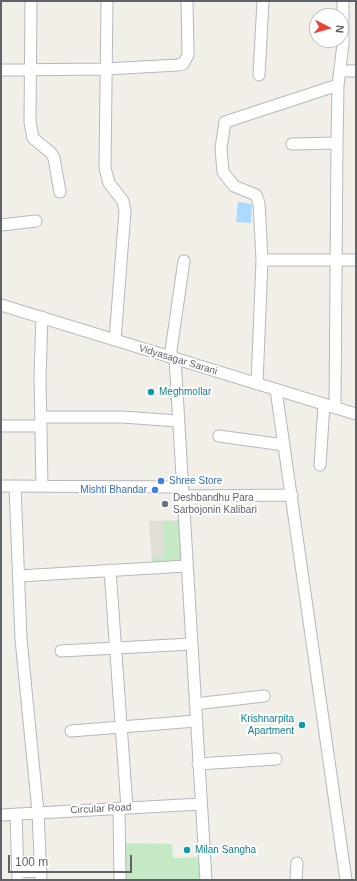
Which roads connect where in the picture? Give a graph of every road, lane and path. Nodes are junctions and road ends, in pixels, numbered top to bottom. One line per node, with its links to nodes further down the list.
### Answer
1 (31, 1): 8 (street)
2 (107, 1): 6 (street)
3 (187, 1): 6 (street)
4 (263, 1): 11 (street)
5 (344, 1): 9 (street)
6 (106, 69): 8 (street); 24 (street)
7 (1, 70): 8 (street)
8 (32, 70): 15 (street)
9 (341, 71): 10 (street); 12 (street)
10 (356, 71)
11 (259, 75)
12 (338, 86): 13 (street); 18 (street)
13 (337, 142): 14 (street); 19 (street)
14 (292, 144)
15 (60, 192)
16 (36, 221): 17 (street)
17 (1, 225)
18 (262, 260): 19 (street); 26 (street)
19 (335, 260): 20 (street); 28 (street)
20 (356, 260)
21 (184, 261): 25 (street)
22 (1, 305): 23 (street, Vidyasagar Sarani)
23 (42, 317): 24 (street, Vidyasagar Sarani); 31 (street)
24 (115, 340): 25 (street, Vidyasagar Sarani)
25 (172, 358): 26 (street, Vidyasagar Sarani); 30 (street)
26 (257, 384): 27 (street, Vidyasagar Sarani)
27 (276, 390): 28 (street, Vidyasagar Sarani); 34 (street)
28 (330, 406): 29 (street, Vidyasagar Sarani); 35 (street)
29 (356, 414)
30 (178, 420): 31 (street); 39 (street)
31 (41, 421): 32 (street); 38 (street)
32 (1, 426)
33 (219, 436): 34 (street)
34 (284, 444): 40 (street)
35 (320, 465)
36 (1, 486): 37 (street)
37 (15, 486): 38 (street); 43 (street)
38 (42, 486): 39 (street)
39 (182, 492): 40 (street); 41 (street)
40 (292, 495): 65 (street)
41 (186, 566): 42 (street); 44 (street)
42 (110, 570): 43 (street); 45 (street)
43 (19, 576): 56 (street)
44 (191, 644): 45 (street); 48 (street)
45 (115, 648): 46 (street); 50 (street)
46 (61, 651)
47 (264, 696): 48 (street)
48 (194, 704): 49 (street)
49 (196, 721): 50 (street); 53 (street)
50 (120, 727): 51 (street); 55 (street)
51 (72, 730)
52 (276, 759): 53 (street)
53 (198, 764): 54 (street)
54 (201, 804): 55 (street, Circular Road); 63 (street)
55 (123, 808): 56 (street, Circular Road); 62 (street)
56 (38, 812): 57 (street, Circular Road); 61 (street)
57 (16, 814): 58 (street, Circular Road); 60 (street)
58 (1, 815)
59 (297, 863): 64 (street)
60 (18, 876): 61 (street)
61 (41, 876)
62 (120, 880)
63 (206, 880)
64 (296, 880)
65 (346, 880)

